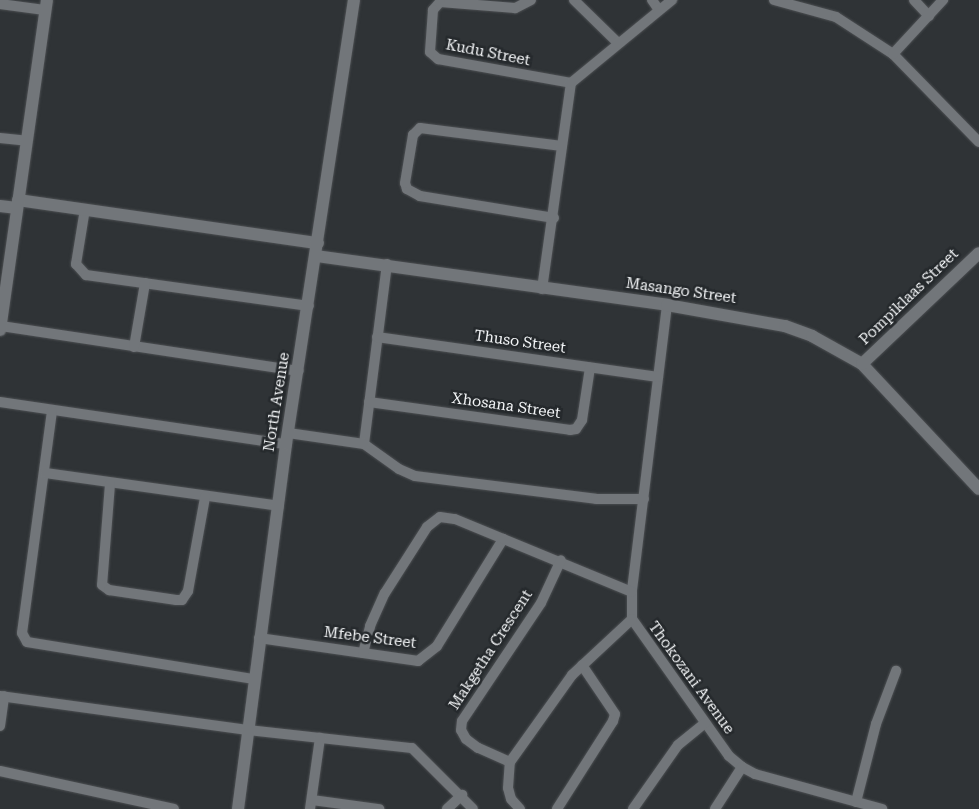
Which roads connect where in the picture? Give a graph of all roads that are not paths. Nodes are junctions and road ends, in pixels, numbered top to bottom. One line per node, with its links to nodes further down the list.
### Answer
1 (354, 0): 24 (street, North Avenue)
2 (531, 0): 15 (street, Kudu Street)
3 (574, 0): 13 (street)
4 (652, 0): 11 (street)
5 (672, 0): 11 (street)
6 (774, 0): 14 (street)
7 (914, 0): 12 (street)
8 (943, 0): 12 (street)
9 (0, 4): 10 (street)
10 (46, 5): 17 (street)
11 (659, 10): 13 (street)
12 (929, 16): 14 (street)
13 (618, 43): 15 (street)
14 (894, 54): 18 (street)
15 (571, 83): 19 (street)
16 (0, 138): 17 (street)
17 (27, 141): 20 (street)
18 (979, 142)
19 (562, 146): 23 (street); 23 (street)
20 (18, 204): 21 (street, Masango Street); 22 (street, Masango Street); 31 (street)
21 (0, 206)
22 (85, 209): 24 (street, Masango Street); 27 (street)
23 (554, 218): 28 (street)
24 (317, 250): 26 (street, Masango Street); 30 (street, North Avenue)
25 (979, 253): 34 (street, Pompiklaas Street)
26 (387, 264): 28 (street, Masango Street); 32 (street)
27 (145, 283): 30 (street); 33 (street)
28 (542, 289): 29 (street, Masango Street)
29 (666, 305): 34 (street, Masango Street); 37 (street, Thokozani Avenue)
30 (309, 306): 36 (street, North Avenue)
31 (0, 328): 33 (street)
32 (378, 337): 35 (street, Thuso Street); 39 (street)
33 (134, 346): 36 (street)
34 (862, 364): 45 (street, Masango Street)
35 (590, 368): 37 (street, Thuso Street); 39 (street, Xhosana Street)
36 (299, 371): 41 (street, North Avenue)
37 (658, 377): 47 (street, Thokozani Avenue)
38 (0, 402): 40 (street)
39 (369, 402): 42 (street)
40 (52, 411): 41 (street); 43 (street)
41 (287, 438): 42 (street); 48 (street, North Avenue)
42 (364, 444): 47 (street)
43 (45, 473): 44 (street); 57 (street)
44 (110, 484): 46 (street); 46 (street)
45 (979, 489)
46 (205, 497): 48 (street)
47 (644, 499): 51 (street, Thokozani Avenue)
48 (279, 506): 53 (street, North Avenue)
49 (502, 539): 50 (street); 54 (street, Mfebe Street); 54 (street)
50 (561, 560): 51 (street); 63 (street, Makgetha Crescent)
51 (632, 592): 52 (street, Thokozani Avenue)
52 (632, 619): 55 (street); 59 (street, Thokozani Avenue)
53 (259, 638): 54 (street, Mfebe Street); 57 (street, North Avenue)
54 (363, 653)
55 (582, 665): 63 (street); 75 (street)
56 (896, 671): 67 (street)
57 (254, 679): 61 (street, North Avenue)
58 (2, 696): 60 (street); 61 (street)
59 (705, 723): 64 (street, Thokozani Avenue); 76 (street)
60 (0, 726)
61 (248, 730): 62 (street); 70 (street, North Avenue)
62 (320, 738): 66 (street); 68 (street)
63 (510, 762): 74 (street)
64 (742, 767): 67 (street, Thokozani Avenue); 77 (street)
65 (0, 771): 69 (street)
66 (462, 795): 72 (street); 73 (street)
67 (856, 802): 78 (street, Thokozani Avenue)
68 (311, 804): 71 (street)
69 (174, 809)
70 (238, 809)
71 (379, 809)
72 (447, 809)
73 (473, 809)
74 (520, 809)
75 (558, 809)
76 (633, 809)
77 (715, 809)
78 (882, 809)

